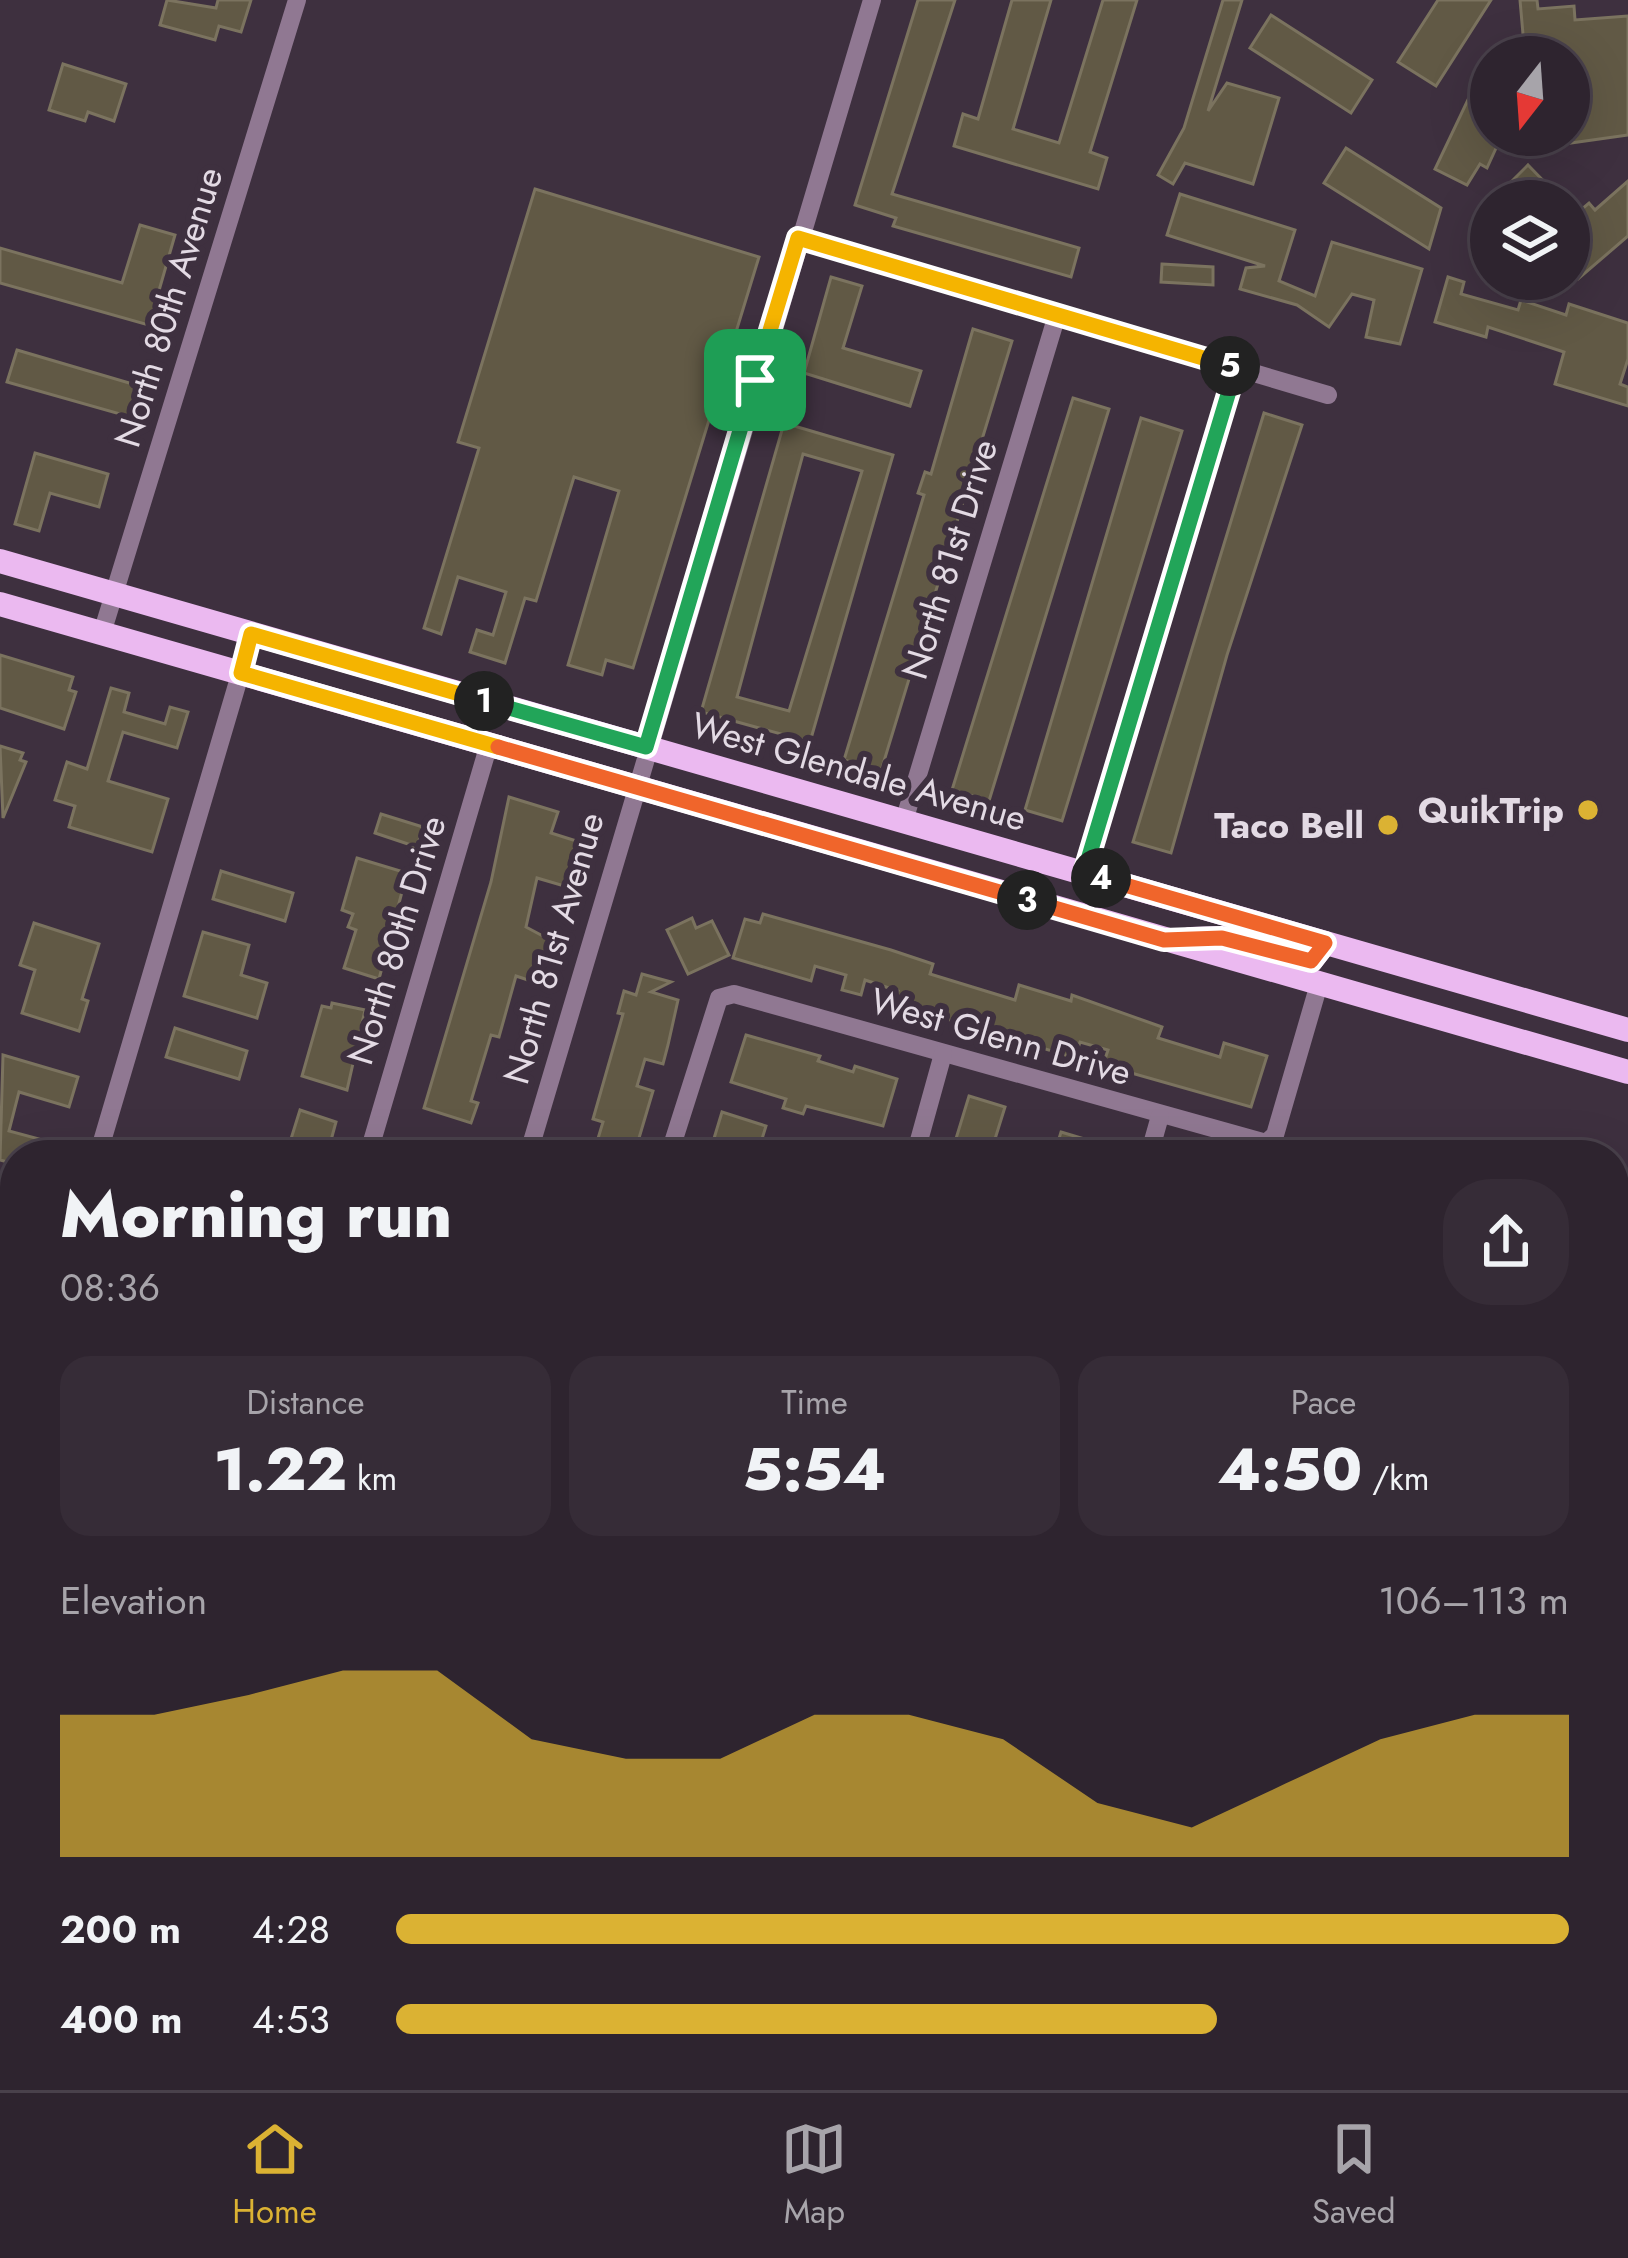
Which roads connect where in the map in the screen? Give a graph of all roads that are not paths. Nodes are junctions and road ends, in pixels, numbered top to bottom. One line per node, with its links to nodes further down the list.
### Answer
1 (297, 0): 8 (street, North 80th Avenue)
2 (872, 0): 3 (street, North 81st Avenue)
3 (798, 238): 4 (street); 14 (street, North 81st Avenue)
4 (1058, 315): 5 (street); 16 (street, North 81st Drive)
5 (1236, 368): 6 (street); 17 (street)
6 (1328, 395)
7 (0, 561): 8 (main road, West Glendale Avenue)
8 (114, 594): 10 (street, North 80th Avenue); 11 (main road, West Glendale Avenue)
9 (0, 604): 10 (main road)
10 (102, 633): 12 (main road)
11 (251, 634): 12 (street); 14 (main road, West Glendale Avenue)
12 (241, 673): 13 (main road); 25 (street)
13 (489, 744): 15 (main road); 26 (street, North 80th Drive)
14 (646, 747): 15 (street, North 81st Avenue); 16 (main road, West Glendale Avenue)
15 (633, 787): 18 (main road); 27 (street, North 81st Avenue)
16 (904, 821): 17 (main road, West Glendale Avenue)
17 (1084, 873): 19 (main road, West Glendale Avenue)
18 (1164, 940): 19 (main road); 20 (main road)
19 (1325, 943): 21 (main road, West Glendale Avenue)
20 (1319, 984): 23 (main road); 32 (street, West Glenn Drive)
21 (1628, 1030)
22 (943, 1054): 24 (street, West Glenn Drive); 28 (street, West Glenn Drive); 29 (street)
23 (1628, 1072)
24 (1160, 1116): 30 (street); 31 (street, West Glenn Drive)
25 (102, 1140)
26 (372, 1140)
27 (532, 1140)
28 (674, 1140)
29 (919, 1140)
30 (1153, 1140)
31 (1254, 1140)
32 (1269, 1140)

